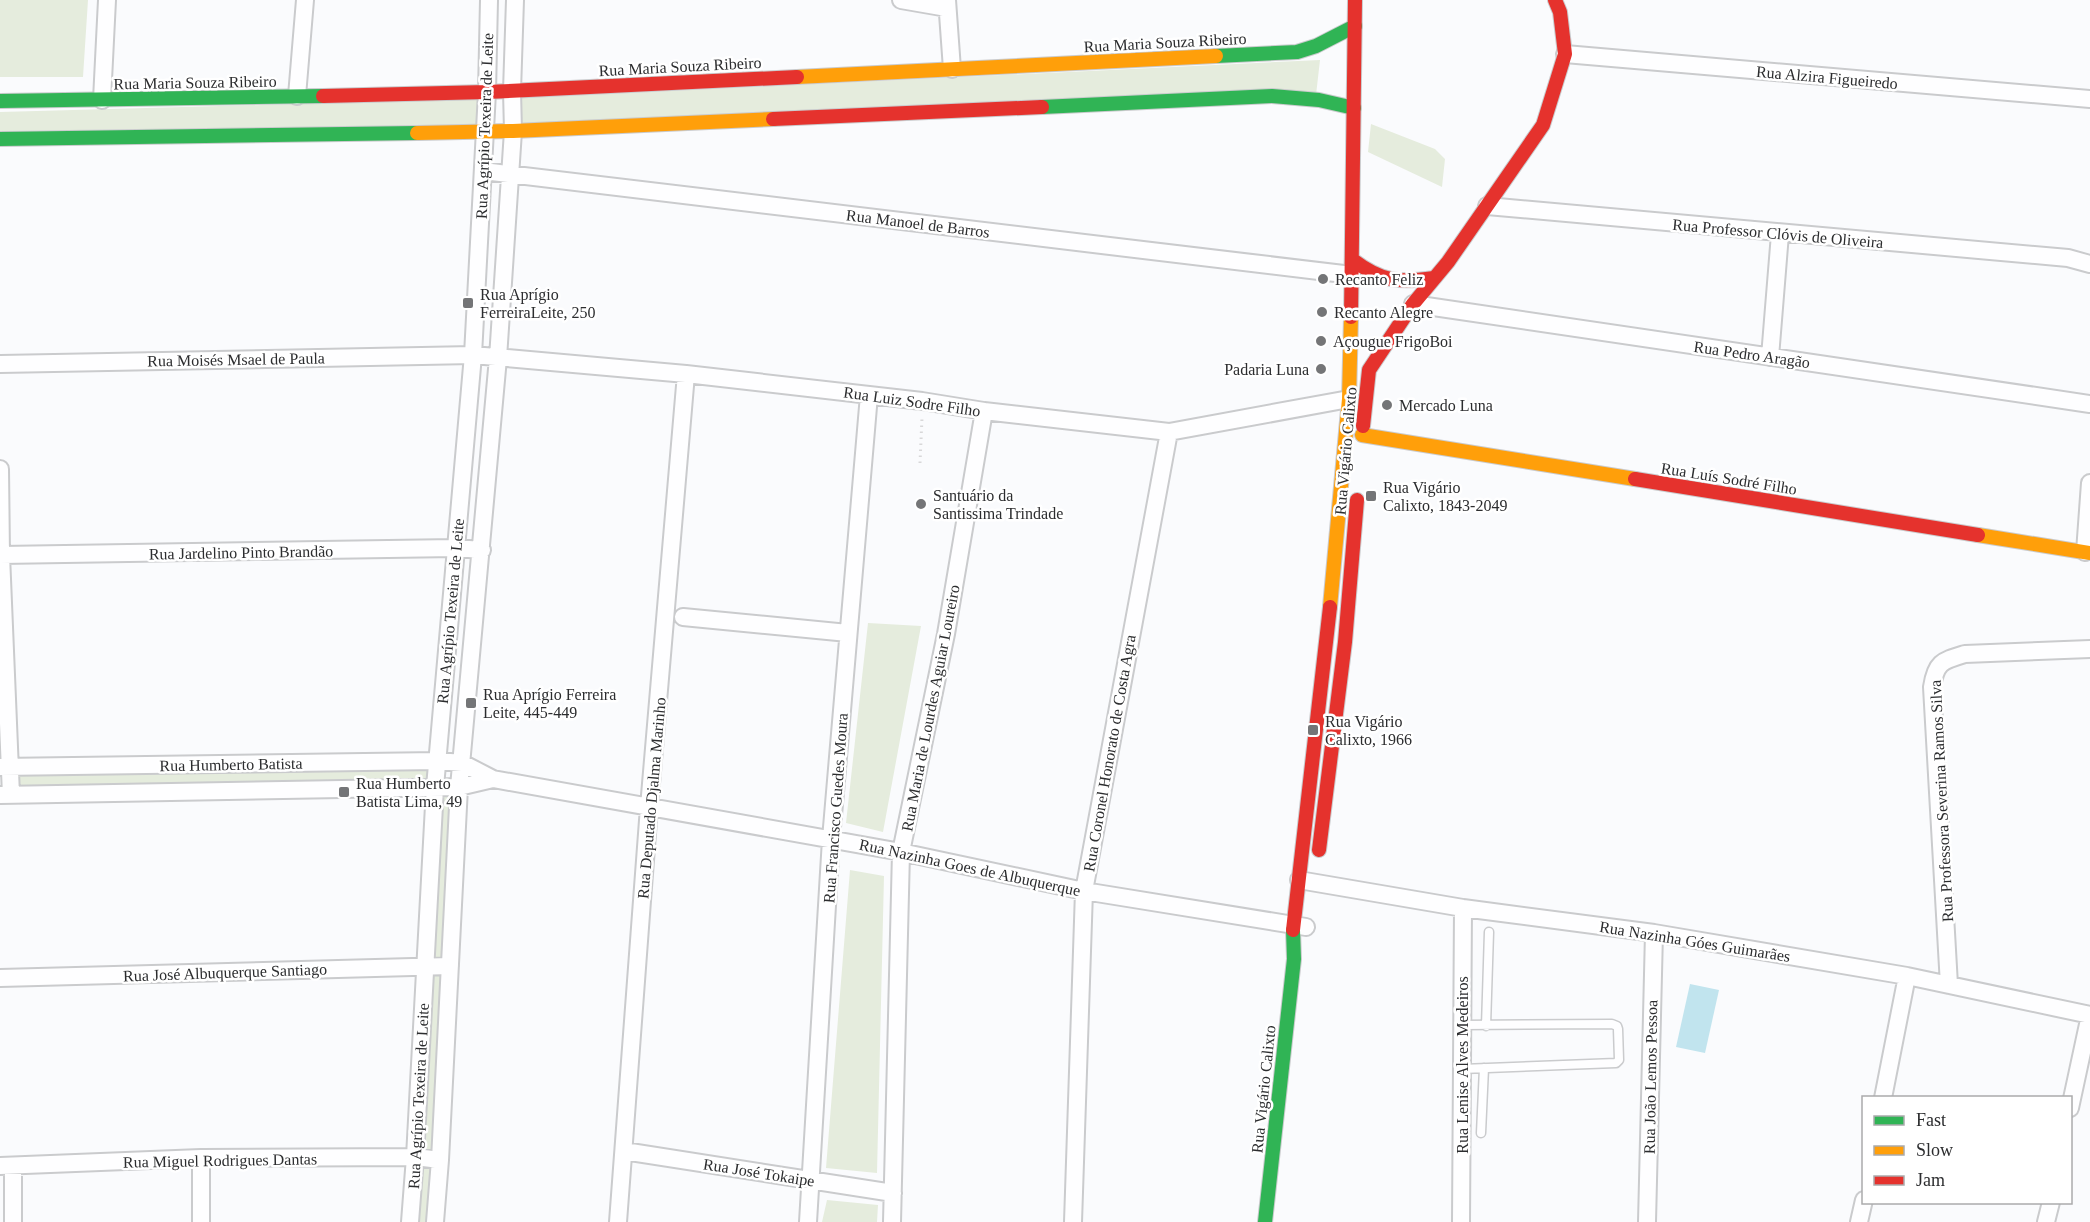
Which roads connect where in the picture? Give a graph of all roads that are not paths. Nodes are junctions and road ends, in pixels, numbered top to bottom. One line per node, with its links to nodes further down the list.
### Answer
1 (107, 0): 16 (street)
2 (305, 0): 14 (street)
3 (489, 0): 13 (street, Rua Agrípio Texeira de Leite)
4 (901, 0): 7 (street)
5 (1555, 0): 10 (street, Rua Vigário Calixto)
6 (1356, 2): 9 (street, Rua Vigário Calixto)
7 (947, 4): 11 (street)
8 (515, 5): 12 (street, Rua Agrípio Texeira de Leite)
9 (1355, 26): 11 (street, Rua Maria Souza Ribeiro); 18 (street, Rua Vigário Calixto)
10 (1564, 54): 15 (street, Rua Alzira Figueiredo); 24 (street, Rua Vigário Calixto)
11 (952, 69): 12 (street, Rua Maria Souza Ribeiro)
12 (512, 91): 13 (street, Rua Maria Souza Ribeiro); 19 (street, Rua Agrípio Texeira de Leite)
13 (487, 92): 14 (street, Rua Maria Souza Ribeiro); 20 (street, Rua Agrípio Texeira de Leite)
14 (297, 96): 16 (street, Rua Maria Souza Ribeiro)
15 (2090, 99)
16 (102, 100): 17 (street, Rua Maria Souza Ribeiro)
17 (0, 101)
18 (1354, 108): 19 (street); 27 (street, Rua Vigário Calixto)
19 (513, 131): 20 (street); 23 (street, Rua Agrípio Texeira de Leite)
20 (484, 132): 21 (street); 22 (street, Rua Agrípio Texeira de Leite)
21 (0, 139)
22 (483, 171): 23 (street, Rua Manoel de Barros); 30 (street, Rua Agrípio Texeira de Leite)
23 (510, 174): 27 (street, Rua Manoel de Barros); 32 (street, Rua Agrípio Texeira de Leite)
24 (1488, 206): 25 (street, Rua Professor Clóvis de Oliveira); 28 (street, Rua Vigário Calixto)
25 (1780, 234): 26 (street, Rua Professor Clóvis de Oliveira); 31 (street)
26 (2090, 264)
27 (1353, 268): 28 (street); 36 (street, Rua Vigário Calixto)
28 (1434, 278): 29 (street, Rua Vigário Calixto)
29 (1413, 304): 31 (street, Rua Pedro Aragão); 40 (street, Rua Vigário Calixto)
30 (473, 355): 32 (street, Rua Luiz Sodre Filho); 33 (street, Rua Moisés Msael de Paula); 44 (street, Rua Agrípio Texeira de Leite)
31 (1770, 357): 37 (street, Rua Pedro Aragão)
32 (498, 358): 34 (street, Rua Luiz Sodre Filho); 45 (street, Rua Agrípio Texeira de Leite)
33 (0, 364)
34 (686, 374): 35 (street, Rua Luiz Sodre Filho); 59 (street, Rua Deputado Djalma Marinho)
35 (869, 395): 38 (street, Rua Luiz Sodre Filho); 49 (street, Rua Francisco Guedes Moura)
36 (1349, 399): 39 (street, Rua Luiz Sodre Filho); 62 (street, Rua Vigário Calixto)
37 (2090, 404)
38 (984, 411): 39 (street, Rua Luiz Sodre Filho); 61 (street, Rua Maria de Lourdes Aguiar Loureiro)
39 (1169, 432): 63 (street, Rua Coronel Honorato de Costa Agra)
40 (1361, 441): 46 (street, Rua Luís Sodré Filho)
41 (0, 469): 47 (street)
42 (2090, 483): 46 (street)
43 (1358, 489): 62 (street, Rua Vigário Calixto)
44 (455, 548): 45 (street, Rua Jardelino Pinto Brandão); 47 (street, Rua Jardelino Pinto Brandão); 52 (street, Rua Agrípio Texeira de Leite)
45 (482, 550): 53 (street, Rua Agrípio Texeira de Leite)
46 (2087, 553)
47 (1, 555): 54 (street)
48 (682, 617): 49 (street)
49 (849, 633): 60 (street, Rua Francisco Guedes Moura)
50 (2090, 649): 51 (street); 72 (street, Rua Professora Severina Ramos Silva)
51 (2090, 655)
52 (438, 761): 53 (street, Rua Humberto Batista); 54 (street, Rua Humberto Batista); 56 (street, Rua Agrípio Texeira de Leite)
53 (462, 763): 55 (street, Rua Nazinha Goes de Albuquerque); 57 (street, Rua Agrípio Texeira de Leite)
54 (5, 767): 58 (street)
55 (493, 779): 57 (street, Rua Nazinha Goes de Albuquerque); 59 (street, Rua Nazinha Goes de Albuquerque)
56 (435, 787): 57 (street, Rua Humberto Batista); 58 (street, Rua Humberto Batista); 69 (street, Rua Agrípio Texeira de Leite)
57 (459, 788): 68 (street, Rua Agrípio Texeira de Leite)
58 (5, 795)
59 (649, 807): 60 (street, Rua Nazinha Goes de Albuquerque); 81 (street, Rua Deputado Djalma Marinho)
60 (831, 839): 61 (street, Rua Nazinha Goes de Albuquerque); 86 (street, Rua Francisco Guedes Moura)
61 (901, 852): 63 (street, Rua Nazinha Goes de Albuquerque); 87 (street, Rua Maria de Lourdes Aguiar Loureiro)
62 (1312, 877): 64 (street, Rua Nazinha Góes Guimarães); 65 (street, Rua Vigário Calixto)
63 (1084, 891): 65 (street, Rua Nazinha Goes de Albuquerque); 97 (street, Rua Coronel Honorato de Costa Agra)
64 (1463, 908): 67 (street, Rua Nazinha Góes Guimarães); 74 (street, Rua Lenise Alves Medeiros)
65 (1303, 921): 98 (street, Rua Vigário Calixto)
66 (1489, 932): 75 (lane)
67 (1653, 933): 70 (street, Rua Nazinha Góes Guimarães); 100 (street, Rua João Lemos Pessoa)
68 (450, 966): 69 (street, Rua José Albuquerque Santiago); 84 (street, Rua Agrípio Texeira de Leite)
69 (425, 967): 71 (street, Rua José Albuquerque Santiago); 82 (street, Rua Agrípio Texeira de Leite)
70 (1907, 976): 72 (street, Rua Nazinha Góes Guimarães); 78 (street)
71 (0, 978)
72 (1949, 985): 73 (street, Rua Nazinha Góes Guimarães)
73 (2090, 1015): 79 (street)
74 (1462, 1025): 75 (lane); 77 (street, Rua Lenise Alves Medeiros)
75 (1486, 1026): 76 (lane)
76 (1484, 1068): 77 (lane); 80 (lane)
77 (1462, 1069): 99 (street, Rua Lenise Alves Medeiros)
78 (1884, 1096)
79 (2072, 1099)
80 (1481, 1133)
81 (624, 1151): 86 (street, Rua José Tokaipe); 94 (street, Rua Deputado Djalma Marinho)
82 (415, 1157): 83 (street, Rua Miguel Rodrigues Dantas); 84 (street, Rua Miguel Rodrigues Dantas); 92 (street, Rua Agrípio Texeira de Leite)
83 (201, 1158): 85 (street, Rua Miguel Rodrigues Dantas); 91 (street)
84 (440, 1160): 93 (street, Rua Agrípio Texeira de Leite)
85 (7, 1166): 90 (street)
86 (811, 1179): 87 (street, Rua José Tokaipe); 95 (street, Rua Francisco Guedes Moura)
87 (893, 1192): 96 (street, Rua Maria de Lourdes Aguiar Loureiro)
88 (1862, 1204): 101 (street)
89 (2050, 1204): 102 (street)
90 (14, 1222)
91 (201, 1222)
92 (410, 1222)
93 (435, 1222)
94 (618, 1222)
95 (808, 1222)
96 (892, 1222)
97 (1073, 1222)
98 (1265, 1222)
99 (1461, 1222)
100 (1647, 1222)
101 (1859, 1222)
102 (2046, 1222)

